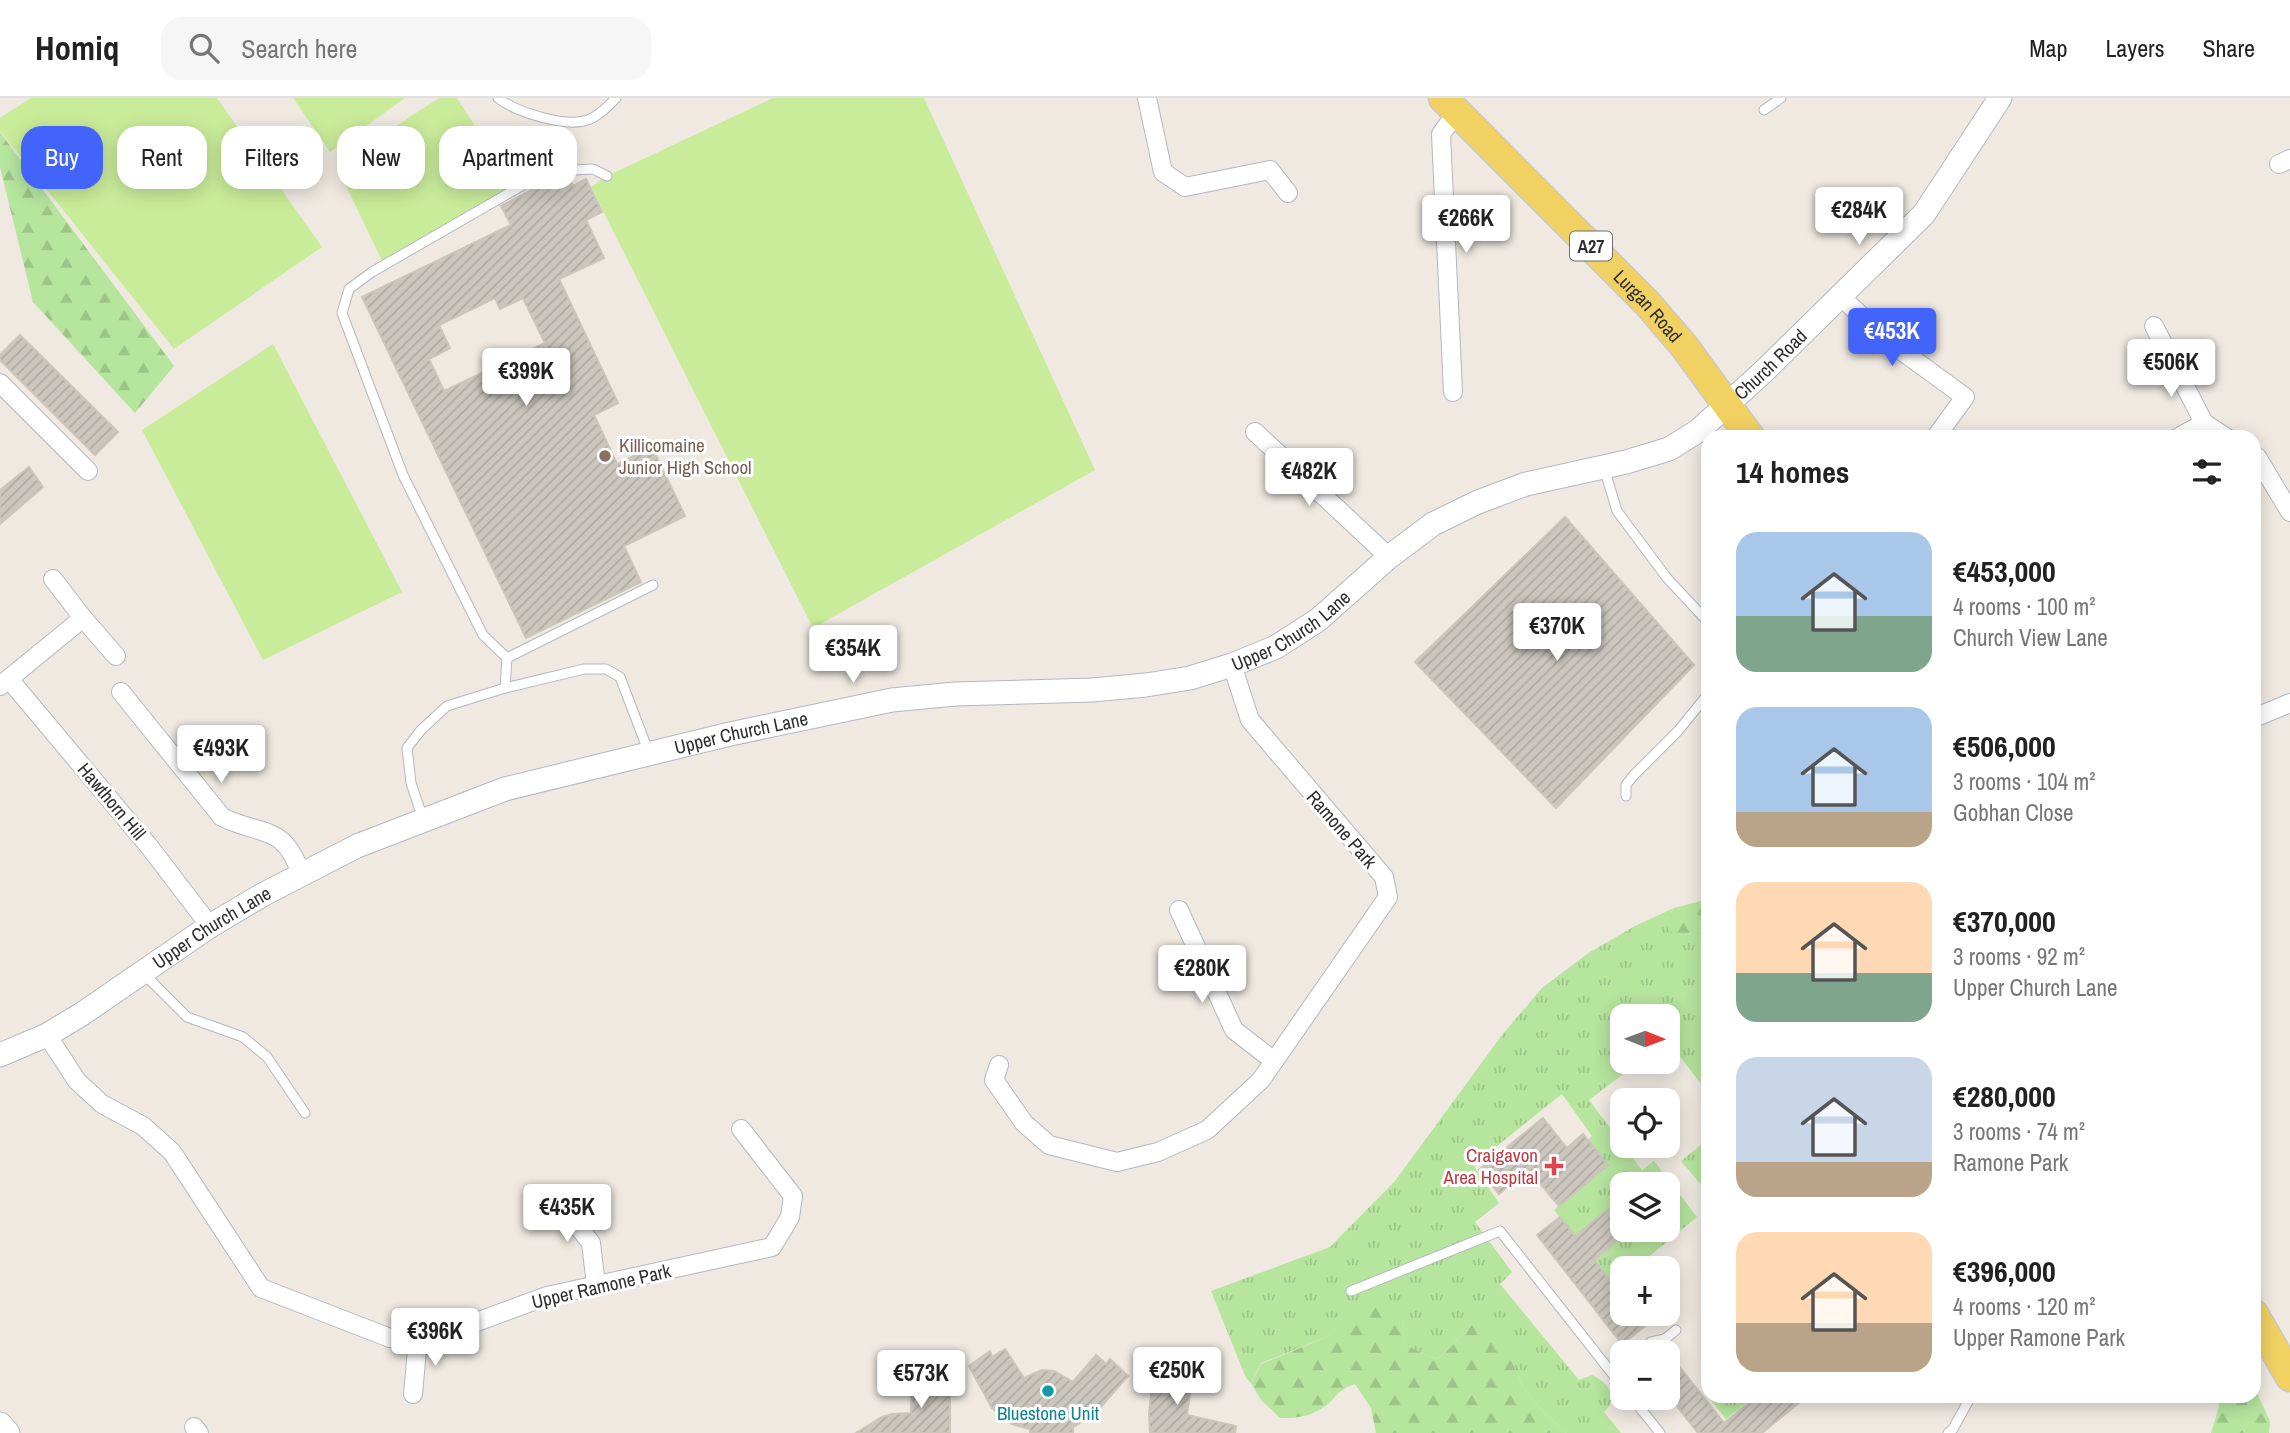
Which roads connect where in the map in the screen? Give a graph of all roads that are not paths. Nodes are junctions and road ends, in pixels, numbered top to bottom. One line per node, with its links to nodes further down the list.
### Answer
1 (498, 98): 2 (lane)
2 (616, 98)
3 (1147, 98): 9 (street)
4 (1780, 98): 7 (lane)
5 (2000, 98): 10 (street, Church Road)
6 (1450, 105): 13 (street); 14 (main road, Lurgan Road / A27)
7 (1765, 110)
8 (607, 176): 31 (lane)
9 (1289, 193)
10 (1840, 296): 14 (street, Church Road); 17 (street)
11 (2154, 326): 15 (street)
12 (2, 390): 23 (street)
13 (1453, 392)
14 (1728, 404): 16 (main road, Lurgan Road / A27); 21 (street, Upper Church Lane)
15 (2204, 423): 18 (street); 19 (street)
16 (1746, 430)
17 (1941, 430)
18 (2191, 430)
19 (2215, 430)
20 (1255, 432): 25 (street)
21 (1604, 466): 25 (street, Upper Church Lane); 28 (lane)
22 (2261, 466): 24 (street)
23 (89, 471)
24 (2290, 512)
25 (1389, 557): 32 (street, Upper Church Lane)
26 (54, 579): 29 (street)
27 (653, 585): 31 (lane)
28 (1701, 614)
29 (83, 618): 30 (street); 33 (street, Hawthorn Hill)
30 (116, 656)
31 (507, 657): 34 (lane)
32 (1232, 665): 39 (street, Upper Church Lane); 48 (street, Ramone Park)
33 (4, 683): 44 (street, Hawthorn Hill)
34 (505, 688): 39 (lane); 41 (lane)
35 (121, 692): 42 (street)
36 (1701, 703): 40 (lane)
37 (2290, 703): 38 (street)
38 (2261, 715)
39 (649, 753): 41 (street, Upper Church Lane)
40 (1626, 796)
41 (423, 819): 42 (street, Upper Church Lane)
42 (301, 874): 44 (street, Upper Church Lane)
43 (1179, 910): 48 (street)
44 (210, 926): 45 (street, Upper Church Lane)
45 (143, 973): 46 (street, Upper Church Lane); 50 (lane)
46 (47, 1035): 47 (street, Upper Church Lane); 57 (street, Upper Ramone Park)
47 (0, 1055)
48 (1274, 1060): 49 (street, Ramone Park)
49 (999, 1065)
50 (305, 1113)
51 (741, 1129): 53 (street, Upper Ramone Park)
52 (553, 1195): 53 (street)
53 (596, 1285): 57 (street, Upper Ramone Park)
54 (1351, 1291): 60 (lane)
55 (2261, 1326): 61 (main road)
56 (1676, 1330): 58 (lane)
57 (418, 1339): 62 (street)
58 (1665, 1339): 59 (lane)
59 (1660, 1340)
60 (1610, 1368)
61 (2290, 1377)
62 (413, 1394)
63 (1967, 1403): 68 (lane)
64 (1642, 1410): 67 (lane)
65 (0, 1424): 66 (street)
66 (8, 1433)
67 (1660, 1433)
68 (1948, 1433)

